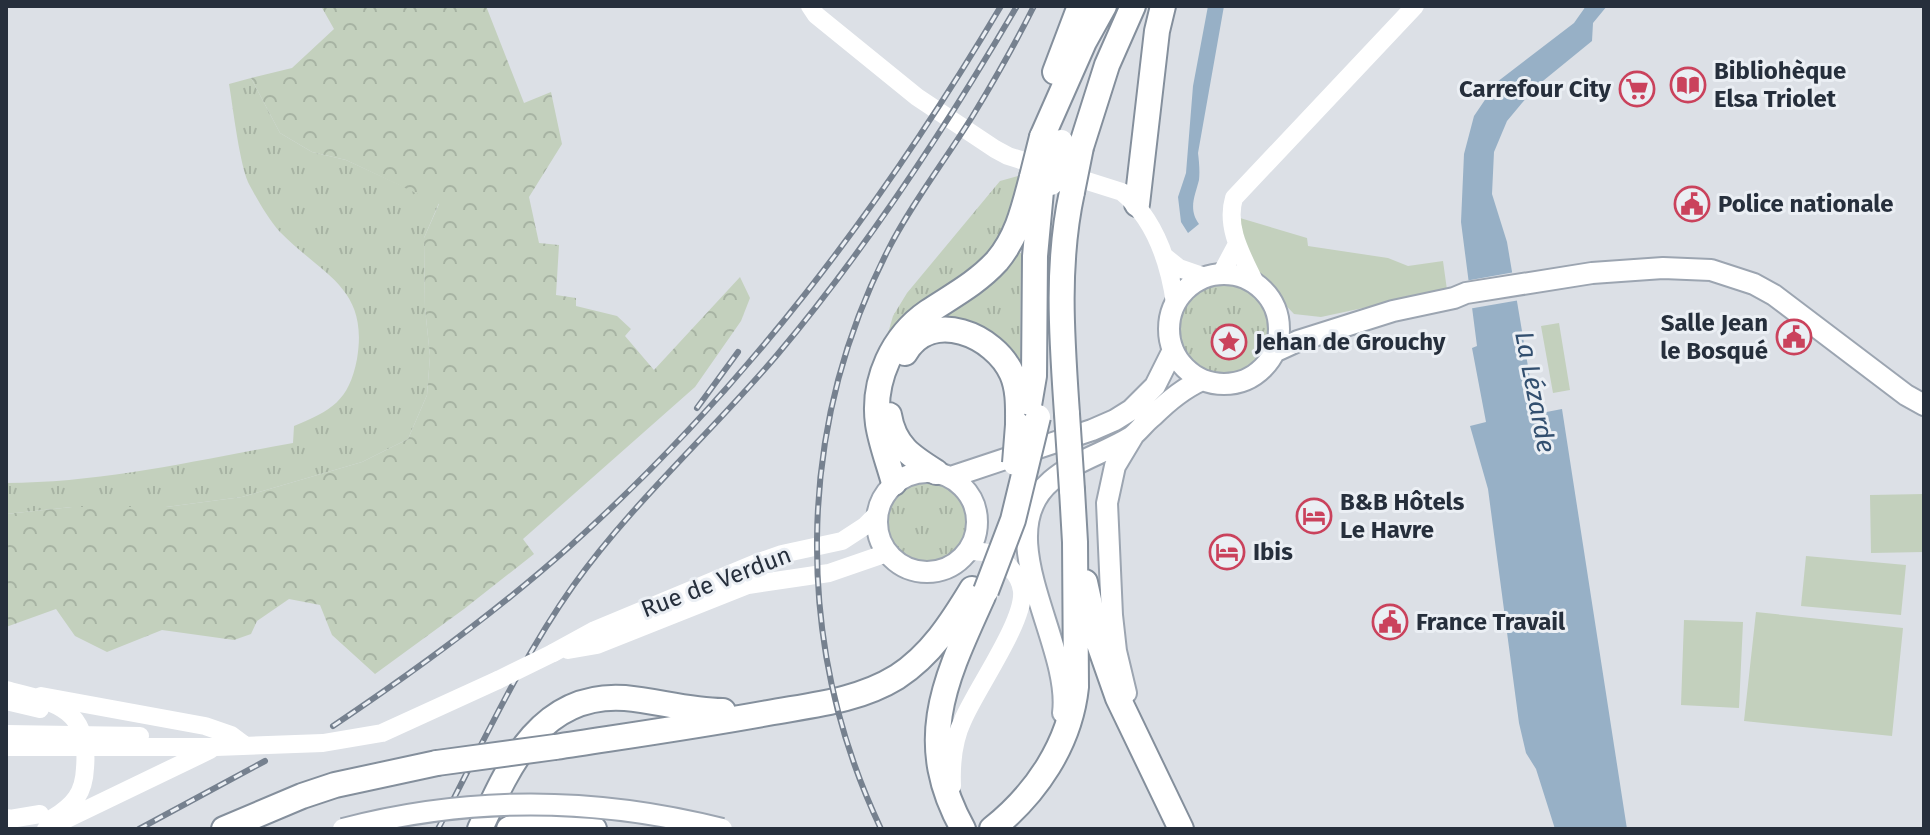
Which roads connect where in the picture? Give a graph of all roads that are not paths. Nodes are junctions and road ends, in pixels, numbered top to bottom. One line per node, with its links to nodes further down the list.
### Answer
1 (810, 6): 9 (main road)
2 (1080, 6): 7 (highway)
3 (1105, 6): 7 (highway); 7 (highway)
4 (1133, 6): 7 (highway)
5 (1163, 6): 9 (highway)
6 (1415, 6): 10 (main road)
7 (1059, 142): 8 (highway)
8 (1049, 183): 22 (highway); 25 (highway); 28 (highway, bridge)
9 (1137, 204): 11 (main road)
10 (1237, 244): 12 (main road); 13 (main road)
11 (1164, 256): 12 (main road); 14 (main road)
12 (1213, 275): 13 (main road); 14 (main road)
13 (1255, 283): 15 (main road)
14 (1175, 303): 17 (main road)
15 (1278, 318): 16 (main road); 18 (main road)
16 (1335, 328): 18 (main road); 20 (main road)
17 (1173, 350): 19 (main road); 24 (main road)
18 (1274, 352): 19 (main road)
19 (1202, 380): 21 (main road)
20 (1924, 405)
21 (1154, 415): 23 (main road); 27 (main road)
22 (1027, 421): 24 (highway); 32 (highway, bridge); 32 (highway, bridge)
23 (1133, 436): 31 (main road); 43 (main road)
24 (943, 474): 25 (main road); 27 (main road)
25 (894, 483): 26 (main road)
26 (877, 514): 30 (main road); 33 (main road, Rue de Verdun)
27 (976, 518): 29 (main road); 31 (main road)
28 (1075, 542): 42 (highway); 43 (highway)
29 (968, 551): 30 (main road); 52 (main road)
30 (887, 553): 33 (main road, Rue de Verdun)
31 (1037, 589): 42 (main road)
32 (979, 590): 36 (highway); 52 (highway)
33 (553, 653): 38 (main road, Rue de Verdun, bridge)
34 (6, 690): 38 (main road); 45 (main road, bridge)
35 (6, 701): 45 (main road)
36 (769, 713): 46 (highway, bridge); 48 (highway)
37 (8, 738): 38 (main road, Rue de Verdun); 40 (main road, Rue de Verdun)
38 (244, 744): 39 (main road, Rue de Verdun)
39 (216, 747): 40 (main road, Rue de Verdun); 45 (main road)
40 (36, 748): 41 (main road)
41 (6, 755)
42 (1051, 760): 53 (highway)
43 (1153, 772): 54 (highway)
44 (6, 818): 45 (main road)
45 (38, 824)
46 (224, 829)
47 (343, 829): 51 (main road, bridge)
48 (480, 829)
49 (509, 829): 50 (highway)
50 (594, 829)
51 (722, 829)
52 (963, 829)
53 (992, 829)
54 (1181, 829)

